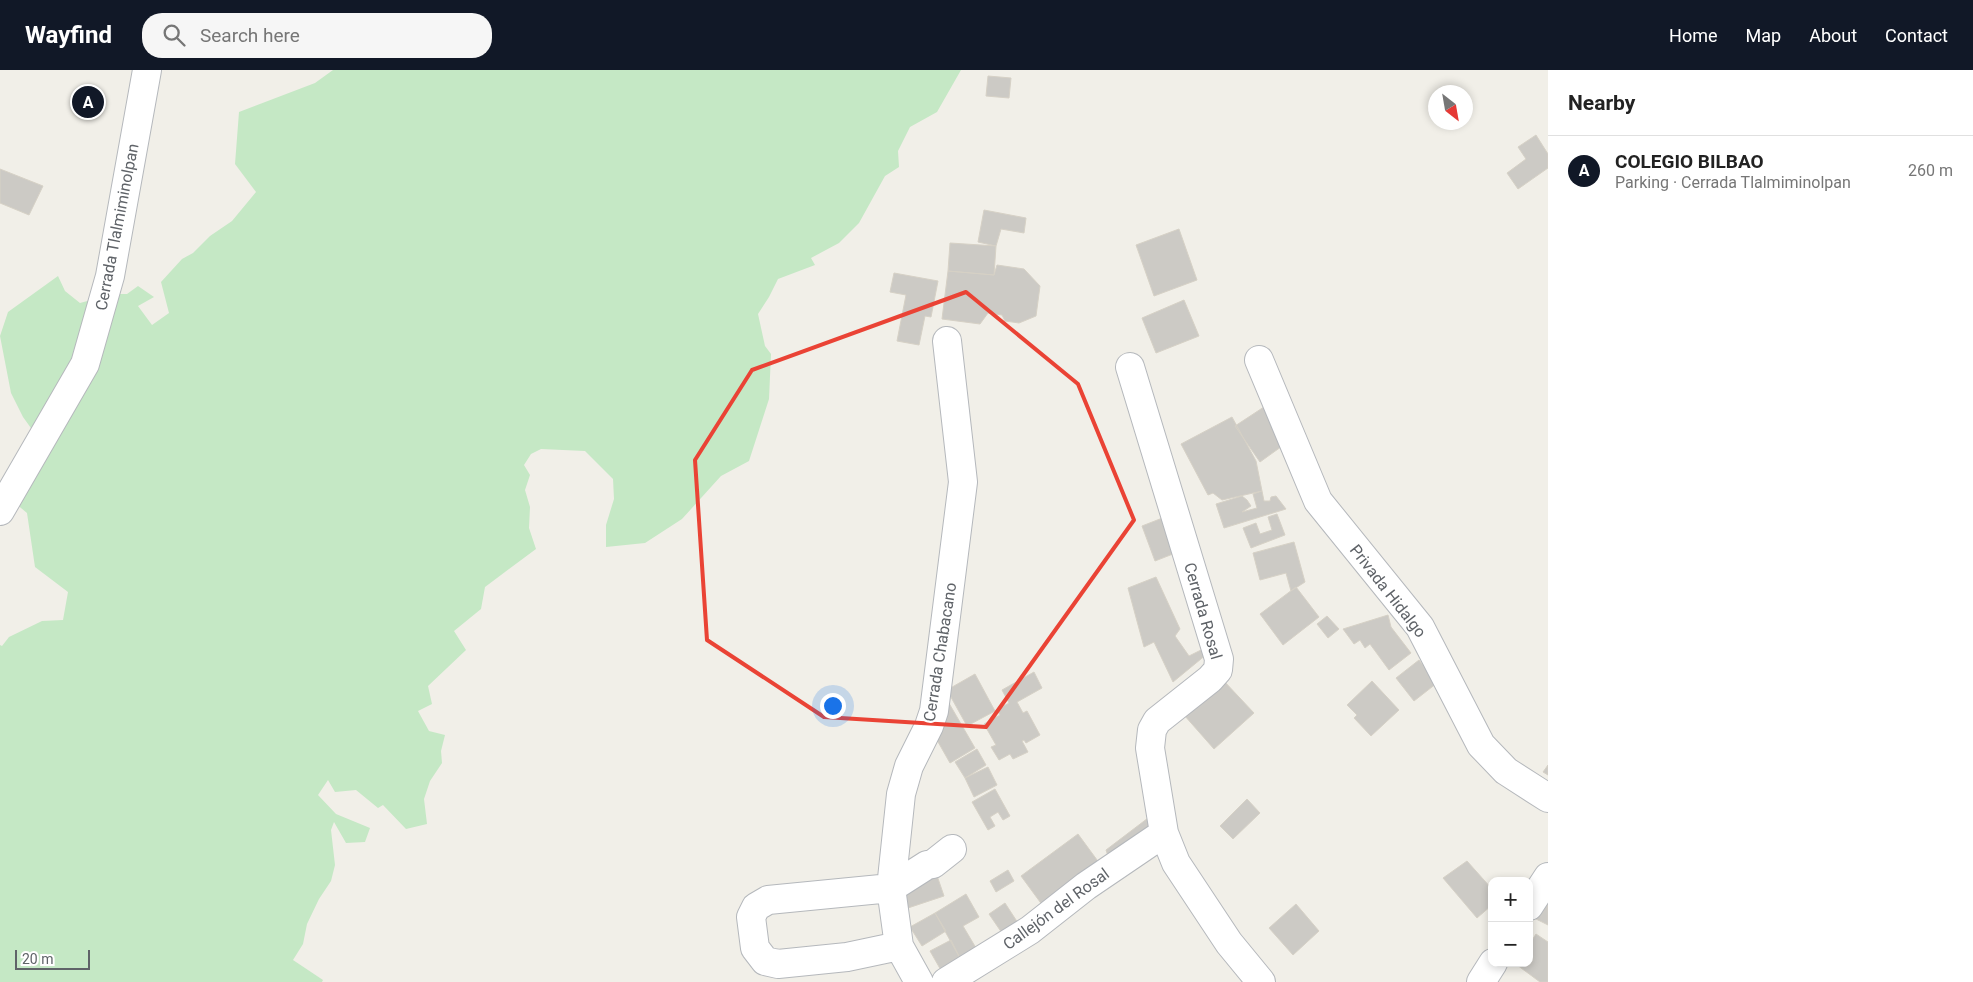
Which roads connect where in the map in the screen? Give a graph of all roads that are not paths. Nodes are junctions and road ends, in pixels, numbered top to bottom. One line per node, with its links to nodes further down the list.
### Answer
1 (147, 70): 5 (street, Cerrada Tlalmiminolpan)
2 (947, 341): 10 (street, Cerrada Chabacano)
3 (1259, 360): 6 (street, Privada Hidalgo)
4 (1130, 367): 7 (street, Cerrada Rosal)
5 (0, 511)
6 (1548, 798)
7 (1164, 833): 15 (street, Callejón del Rosal); 16 (street, Cerrada Rosal)
8 (952, 849): 10 (street)
9 (1548, 877): 11 (street)
10 (892, 888): 12 (street, Cerrada Chabacano); 12 (street)
11 (1533, 900)
12 (899, 946): 14 (street, Cerrada Chabacano)
13 (1490, 967): 17 (street)
14 (919, 982)
15 (946, 982)
16 (1261, 982)
17 (1481, 982)

